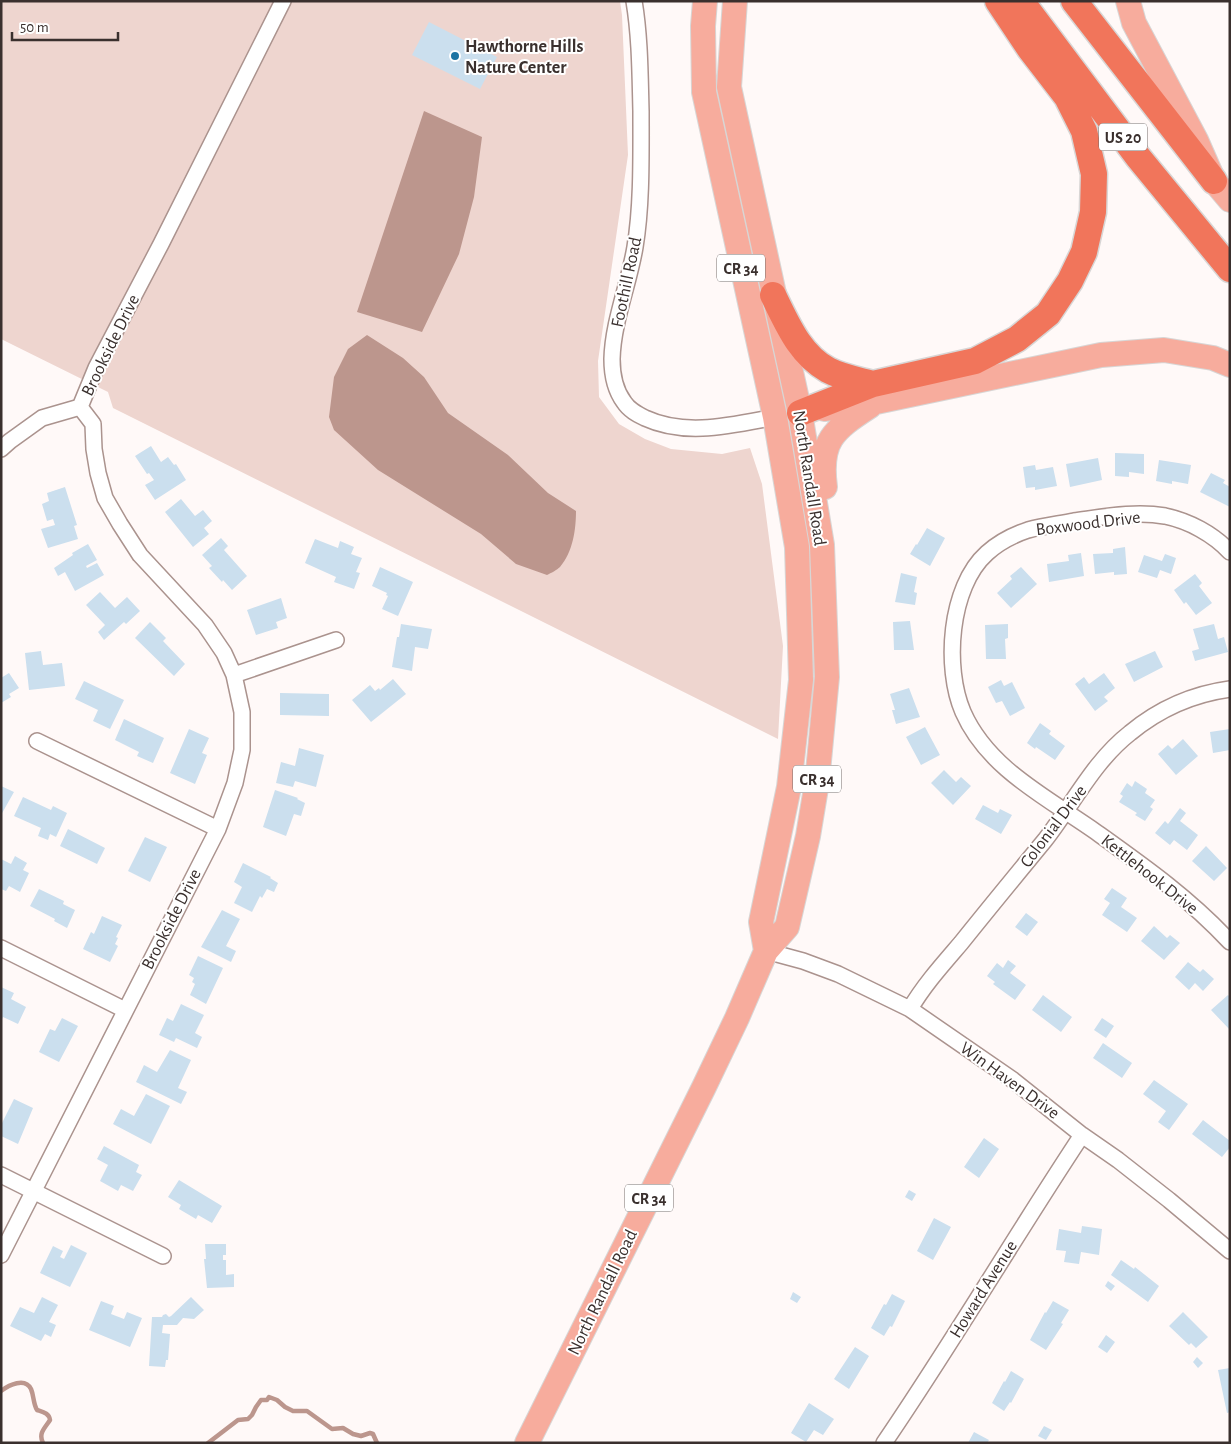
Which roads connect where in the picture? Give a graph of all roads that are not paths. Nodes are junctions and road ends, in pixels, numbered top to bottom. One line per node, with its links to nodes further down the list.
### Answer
1 (283, 1): 14 (street, Brookside Drive)
2 (634, 1): 15 (street, Foothill Road)
3 (705, 1): 15 (main road, North Randall Road / CR 34)
4 (735, 1): 11 (main road, North Randall Road / CR 34)
5 (998, 1): 13 (highway)
6 (1021, 1): 10 (highway, US 20)
7 (1074, 1): 9 (highway, US 20)
8 (1128, 1): 9 (main road)
9 (1222, 190)
10 (1230, 269)
11 (774, 295): 13 (highway); 15 (main road, North Randall Road / CR 34)
12 (1230, 365): 13 (main road)
13 (874, 393): 15 (highway); 18 (main road)
14 (80, 407): 16 (street); 20 (street, Brookside Drive)
15 (787, 415): 18 (main road, North Randall Road / CR 34); 27 (main road, North Randall Road / CR 34)
16 (1, 449)
17 (1230, 552): 23 (street, Boxwood Drive)
18 (824, 597): 27 (main road, North Randall Road / CR 34)
19 (336, 640): 20 (street)
20 (234, 675): 24 (street, Brookside Drive)
21 (1230, 689): 23 (street, Colonial Drive)
22 (37, 741): 24 (street)
23 (1066, 811): 25 (street, Kettlehook Drive); 28 (street, Colonial Drive)
24 (218, 829): 29 (street, Brookside Drive)
25 (1230, 942)
26 (1, 948): 29 (street)
27 (766, 951): 28 (street, Win Haven Drive); 36 (main road, North Randall Road / CR 34)
28 (910, 1009): 30 (street, Win Haven Drive)
29 (125, 1010): 32 (street, Brookside Drive)
30 (1082, 1134): 33 (street, Win Haven Drive); 37 (street, Howard Avenue)
31 (1, 1175): 32 (street)
32 (34, 1190): 34 (street, Brookside Drive); 35 (street)
33 (1230, 1251)
34 (1, 1255)
35 (163, 1256)
36 (527, 1443)
37 (884, 1443)

